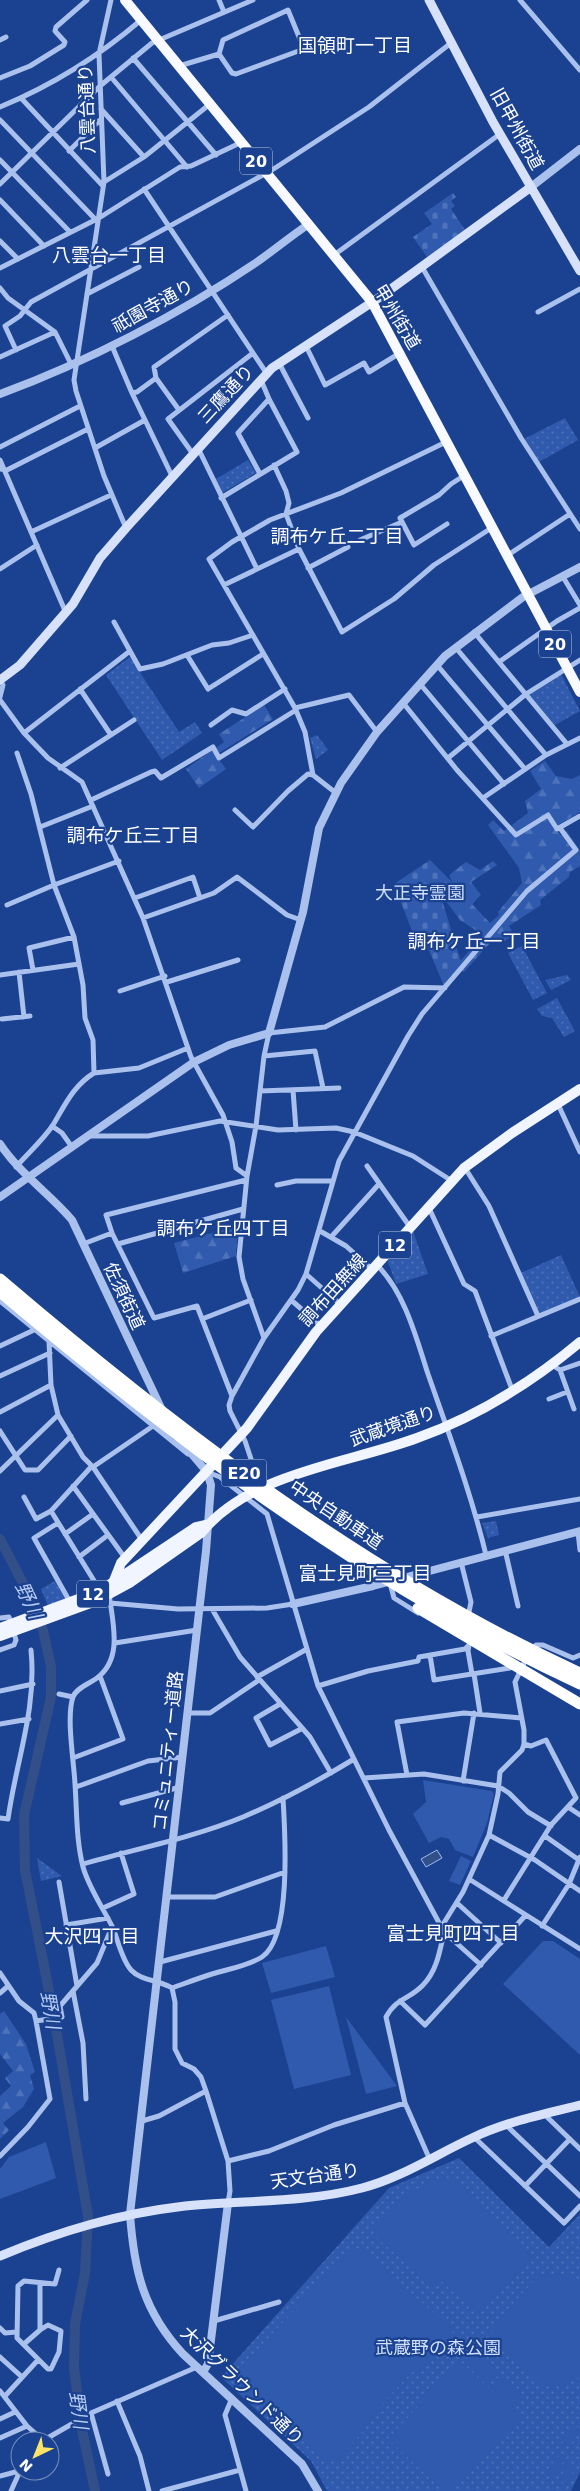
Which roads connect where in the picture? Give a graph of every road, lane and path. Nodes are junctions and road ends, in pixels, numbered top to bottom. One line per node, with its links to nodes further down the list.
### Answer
1 (87, 0): 22 (street)
2 (111, 0): 16 (street, 八雲台通り)
3 (125, 0): 9 (highway, 甲州街道 / 20)
4 (219, 0): 8 (street)
5 (254, 0): 8 (street)
6 (429, 0): 14 (main road, 旧甲州街道)
7 (520, 0): 20 (street)
8 (224, 12): 11 (street)
9 (141, 20): 11 (highway, 甲州街道 / 20); 16 (street)
10 (6, 37): 12 (street)
11 (157, 39): 18 (street); 19 (highway, 甲州街道 / 20)
12 (0, 40)
13 (318, 42): 15 (street)
14 (451, 43): 32 (main road, 旧甲州街道); 43 (street)
15 (304, 48): 17 (street); 17 (street)
16 (99, 54): 23 (street, 八雲台通り); 24 (street)
17 (219, 54): 19 (street)
18 (133, 58): 21 (street); 30 (street)
19 (178, 66): 25 (highway, 甲州街道 / 20)
20 (580, 70)
21 (111, 77): 23 (street); 33 (street)
22 (0, 78)
23 (100, 86): 27 (street, 八雲台通り); 31 (street)
24 (21, 98): 26 (street); 31 (street)
25 (210, 104): 30 (street); 34 (highway, 甲州街道 / 20)
26 (0, 106)
27 (101, 108): 28 (street, 八雲台通り); 39 (street)
28 (101, 118): 36 (street); 45 (street, 八雲台通り)
29 (0, 120): 37 (street)
30 (188, 122): 33 (street); 38 (street)
31 (52, 133): 36 (street); 37 (street)
32 (500, 134): 46 (main road, 旧甲州街道); 55 (street)
33 (165, 140): 39 (street); 41 (street)
34 (240, 142): 38 (street); 43 (highway, 甲州街道 / 20)
35 (580, 149): 46 (street)
36 (69, 151): 45 (street)
37 (31, 153): 42 (street); 49 (street)
38 (216, 155): 41 (street)
39 (144, 157): 45 (street)
40 (0, 160): 42 (street)
41 (186, 167): 47 (street)
42 (12, 172): 44 (street); 52 (street)
43 (265, 173): 50 (highway, 甲州街道 / 20); 51 (street)
44 (0, 184)
45 (104, 184): 49 (street, 八雲台通り)
46 (531, 187): 58 (main road, 三鷹通り); 61 (main road, 旧甲州街道)
47 (144, 189): 49 (street); 51 (street)
48 (0, 200): 54 (street)
49 (97, 218): 52 (street); 60 (street, 八雲台通り)
50 (309, 224): 55 (highway, 甲州街道 / 20); 64 (street, 祇園寺通り)
51 (168, 226): 60 (street); 64 (street)
52 (70, 232): 54 (street)
53 (0, 240): 56 (street)
54 (44, 246): 56 (street)
55 (334, 255): 66 (highway, 甲州街道 / 20)
56 (18, 259): 59 (street)
57 (139, 267): 65 (street)
58 (422, 267): 66 (main road, 三鷹通り); 102 (street)
59 (0, 268)
60 (91, 269): 65 (street, 八雲台通り); 67 (street)
61 (580, 271)
62 (0, 288): 67 (street)
63 (580, 289): 68 (street)
64 (211, 290): 69 (street); 71 (street, 祇園寺通り)
65 (87, 294): 77 (street, 八雲台通り)
66 (372, 302): 72 (main road, 三鷹通り); 75 (highway, 甲州街道 / 20)
67 (26, 309): 70 (street); 73 (street)
68 (538, 312)
69 (228, 315): 74 (street); 80 (street)
70 (55, 332): 73 (street); 77 (street)
71 (112, 346): 77 (street, 祇園寺通り); 81 (street)
72 (306, 346): 75 (street); 78 (main road, 三鷹通り)
73 (16, 350): 76 (street)
74 (253, 353): 79 (street); 85 (street)
75 (400, 353): 89 (highway, 甲州街道 / 20)
76 (0, 357)
77 (74, 363): 82 (street, 祇園寺通り); 84 (street, 八雲台通り)
78 (279, 363): 79 (main road, 三鷹通り); 86 (street)
79 (264, 377): 83 (street); 92 (main road, 三鷹通り)
80 (156, 378): 81 (street); 85 (street)
81 (132, 393): 87 (street)
82 (0, 394)
83 (269, 399): 94 (street); 96 (street)
84 (80, 406): 88 (street, 八雲台通り); 90 (street)
85 (180, 410): 92 (street)
86 (308, 418)
87 (145, 420): 91 (street); 98 (street)
88 (88, 429): 91 (street, 八雲台通り); 95 (street)
89 (447, 442): 97 (highway, 甲州街道 / 20); 101 (street)
90 (0, 447)
91 (95, 448): 99 (street, 八雲台通り)
92 (195, 451): 98 (main road, 三鷹通り); 100 (street)
93 (0, 460): 95 (street)
94 (274, 465): 96 (street); 101 (street)
95 (2, 469): 108 (street)
96 (260, 474): 100 (street)
97 (465, 475): 103 (street); 105 (highway, 甲州街道 / 20)
98 (172, 476): 106 (main road, 三鷹通り)
99 (111, 494): 106 (street, 八雲台通り); 108 (street)
100 (221, 498): 109 (street)
101 (286, 514): 109 (street); 113 (street)
102 (570, 514): 107 (street); 114 (street)
103 (402, 522): 104 (street); 110 (street)
104 (448, 524)
105 (493, 526): 114 (highway, 甲州街道 / 20); 116 (street)
106 (126, 528): 123 (main road, 三鷹通り)
107 (580, 529)
108 (32, 532): 111 (street)
109 (240, 537): 118 (street); 120 (street)
110 (360, 540)
111 (37, 546): 117 (street); 123 (street)
112 (348, 547): 116 (street)
113 (299, 549): 116 (street); 118 (street)
114 (508, 555): 121 (highway, 甲州街道 / 20)
115 (580, 567): 119 (street)
116 (308, 568)
117 (0, 569)
118 (257, 569): 120 (street)
119 (563, 577): 121 (street); 122 (street)
120 (224, 585): 127 (street)
121 (530, 595): 125 (highway, 甲州街道 / 20); 126 (street)
122 (580, 607): 125 (street)
123 (66, 613): 136 (main road, 三鷹通り)
124 (114, 622): 129 (street)
125 (547, 629): 133 (street); 135 (highway, 甲州街道 / 20)
126 (474, 632): 128 (street); 133 (street)
127 (252, 635): 130 (street); 131 (street)
128 (456, 648): 134 (street); 145 (street)
129 (130, 651): 131 (street); 138 (street)
130 (263, 654): 131 (street); 139 (street)
131 (186, 655)
132 (580, 660): 135 (street)
133 (499, 662): 141 (street)
134 (437, 665): 137 (street); 148 (street)
135 (567, 667): 140 (highway, 甲州街道 / 20); 141 (street)
136 (0, 680): 142 (street)
137 (421, 685): 143 (street); 153 (street)
138 (80, 689): 150 (street); 151 (street)
139 (285, 689): 144 (street); 147 (street)
140 (580, 692)
141 (526, 694): 145 (street); 154 (street)
142 (0, 698): 150 (street)
143 (404, 704): 149 (street); 157 (street)
144 (296, 709): 149 (street); 160 (street); 164 (street)
145 (508, 710): 148 (street); 156 (street)
146 (134, 720): 151 (street)
147 (211, 725)
148 (488, 726): 153 (street); 159 (street)
149 (377, 732): 162 (street)
150 (24, 733): 158 (street)
151 (111, 735): 158 (street)
152 (580, 738): 154 (street)
153 (468, 742): 157 (street); 161 (street)
154 (567, 744): 156 (street)
155 (17, 753): 167 (street)
156 (546, 755): 159 (street)
157 (448, 758): 163 (street)
158 (60, 768): 164 (street)
159 (525, 769): 161 (street)
160 (313, 775): 162 (street); 165 (street)
161 (504, 784): 163 (street)
162 (336, 793): 175 (street)
163 (483, 798): 168 (street)
164 (92, 803): 167 (street); 169 (street)
165 (235, 810)
166 (580, 816): 168 (street)
167 (40, 827): 170 (street)
168 (559, 829): 184 (street)
169 (119, 861): 170 (street); 171 (street)
170 (54, 885): 173 (street); 176 (street)
171 (135, 898): 172 (street); 174 (street)
172 (200, 898): 174 (street); 175 (street)
173 (7, 905)
174 (143, 918): 182 (street)
175 (300, 920): 187 (street)
176 (74, 937): 178 (street); 179 (street)
177 (238, 960): 183 (street)
178 (79, 964): 179 (street); 191 (street)
179 (33, 970): 180 (street)
180 (19, 972): 181 (street); 186 (street)
181 (0, 975)
182 (165, 976): 183 (street); 185 (street)
183 (167, 982): 188 (street)
184 (445, 988): 187 (street); 202 (street)
185 (120, 991)
186 (2, 1019)
187 (269, 1033): 189 (street); 190 (street)
188 (188, 1048): 190 (street); 191 (street)
189 (264, 1056): 192 (street); 196 (street)
190 (194, 1062): 198 (street); 203 (street)
191 (94, 1073): 199 (street)
192 (323, 1088): 193 (street); 195 (street)
193 (339, 1088)
194 (580, 1089): 197 (main road, 調布田無線 / 12)
195 (294, 1090): 196 (street); 201 (street)
196 (260, 1091): 200 (street)
197 (557, 1102): 206 (street); 209 (main road, 調布田無線 / 12)
198 (225, 1122): 200 (street); 203 (street); 211 (street)
199 (52, 1126): 205 (street); 207 (street)
200 (256, 1126): 201 (street); 211 (street)
201 (296, 1130): 202 (street)
202 (354, 1132): 212 (street); 213 (street)
203 (89, 1136): 205 (street)
204 (0, 1144): 207 (street, 佐須街道)
205 (72, 1148): 210 (street)
206 (580, 1152)
207 (16, 1166): 210 (street, 佐須街道)
208 (367, 1166): 214 (street)
209 (464, 1168): 212 (main road, 調布田無線 / 12); 234 (street)
210 (29, 1178): 216 (street); 223 (street, 佐須街道)
211 (246, 1178): 218 (street); 221 (street)
212 (453, 1181): 217 (main road, 調布田無線 / 12)
213 (333, 1182): 215 (street); 220 (street)
214 (380, 1184): 219 (street); 222 (street)
215 (278, 1185)
216 (0, 1197)
217 (429, 1208): 219 (main road, 調布田無線 / 12); 238 (street)
218 (243, 1209): 224 (street); 230 (street)
219 (410, 1228): 225 (main road, 調布田無線 / 12)
220 (320, 1231): 222 (street); 226 (street)
221 (112, 1233): 223 (street); 224 (street)
222 (332, 1236): 225 (street)
223 (83, 1244): 261 (street, 佐須街道)
224 (118, 1244): 235 (street)
225 (375, 1268): 233 (main road, 調布田無線 / 12); 255 (street)
226 (306, 1274): 231 (street); 233 (street)
227 (0, 1279): 299 (highway, 中央自動車道 / E20, bridge)
228 (0, 1292): 263 (highway, 中央自動車道 / E20, bridge)
229 (580, 1299): 234 (street)
230 (251, 1300): 235 (street); 239 (street)
231 (291, 1300): 236 (street); 239 (street)
232 (0, 1301): 237 (street)
233 (341, 1305): 236 (main road, 調布田無線 / 12)
234 (538, 1316): 238 (street)
235 (202, 1319): 250 (street)
236 (322, 1326): 258 (main road, 調布田無線 / 12)
237 (34, 1330): 240 (street); 242 (street)
238 (491, 1336): 248 (street)
239 (264, 1338): 250 (street)
240 (48, 1342): 243 (street); 256 (street)
241 (580, 1342): 245 (main road, 武蔵境通り / 12)
242 (0, 1346)
243 (50, 1353): 246 (street); 247 (street)
244 (580, 1363): 245 (street)
245 (556, 1367): 248 (main road, 武蔵境通り / 12); 249 (street)
246 (0, 1376)
247 (51, 1384): 253 (street); 254 (street)
248 (513, 1392): 255 (main road, 武蔵境通り / 12)
249 (567, 1392): 251 (street); 252 (street)
250 (232, 1396): 258 (street)
251 (549, 1399)
252 (574, 1409)
253 (0, 1412)
254 (58, 1415): 259 (street); 260 (street)
255 (447, 1425): 265 (main road, 武蔵境通り / 12); 272 (street)
256 (153, 1426): 261 (street); 262 (street)
257 (0, 1431): 260 (street)
258 (242, 1434): 263 (main road, 12); 265 (street)
259 (71, 1436): 260 (street); 262 (street)
260 (17, 1455): 264 (street)
261 (192, 1457): 263 (street, 佐須街道)
262 (92, 1467): 266 (street); 278 (street)
263 (212, 1469): 268 (street); 274 (street, コミュニティー道路); 278 (main road, 12); 315 (highway, 中央自動車道 / E20, bridge); 321 (highway, bridge)
264 (0, 1471)
265 (269, 1484): 268 (main road, 武蔵境通り / 12)
266 (73, 1486): 270 (street); 271 (street)
267 (24, 1497): 270 (street)
268 (247, 1497): 274 (main road, 武蔵境通り / 12); 288 (street)
269 (580, 1498): 272 (street)
270 (51, 1511): 273 (street)
271 (93, 1514): 276 (street); 277 (street)
272 (477, 1517): 281 (street)
273 (58, 1523): 276 (street); 287 (street)
274 (209, 1524): 286 (main road, 武蔵境通り / 12); 290 (street, コミュニティー道路)
275 (579, 1531): 279 (street); 280 (street)
276 (65, 1534): 282 (street)
277 (108, 1535): 282 (street); 283 (street)
278 (142, 1540): 283 (main road, 12)
279 (505, 1550): 281 (street); 289 (street)
280 (580, 1550)
281 (486, 1555): 284 (street)
282 (79, 1557): 286 (street)
283 (125, 1558): 286 (main road, 12)
284 (461, 1562): 285 (street); 298 (street)
285 (390, 1581): 288 (street); 298 (street)
286 (108, 1592): 287 (main road, 武蔵境通り / 12); 290 (street); 292 (main road, 武蔵境通り / 12); 300 (street)
287 (70, 1603): 292 (main road, 武蔵境通り / 12)
288 (293, 1604): 291 (street); 302 (street)
289 (518, 1606)
290 (199, 1608): 291 (street); 296 (street, コミュニティー道路)
291 (212, 1609): 313 (street)
292 (46, 1615): 294 (main road, 武蔵境通り / 12)
293 (0, 1618): 294 (street)
294 (13, 1627): 295 (main road, 武蔵境通り / 12); 297 (main road, 武蔵境通り / 12); 303 (street)
295 (0, 1628)
296 (196, 1630): 300 (street); 323 (street, コミュニティー道路)
297 (0, 1636)
298 (460, 1638): 301 (street)
299 (508, 1638): 307 (highway, bridge); 309 (highway, 中央自動車道 / E20, bridge)
300 (115, 1643): 312 (street)
301 (470, 1645): 305 (street); 308 (street); 310 (street)
302 (307, 1649): 313 (street); 316 (street)
303 (0, 1650)
304 (32, 1650): 314 (street)
305 (430, 1655): 310 (street); 316 (street)
306 (580, 1655): 311 (street)
307 (580, 1667)
308 (510, 1668): 310 (street); 311 (street)
309 (580, 1673)
310 (473, 1674): 324 (street)
311 (519, 1674): 322 (street); 325 (street)
312 (100, 1676): 319 (street); 331 (street)
313 (258, 1679): 320 (street); 323 (street)
314 (33, 1684): 317 (street); 326 (street)
315 (580, 1684)
316 (318, 1686): 332 (street)
317 (0, 1691)
318 (59, 1694): 319 (street)
319 (73, 1697): 331 (street)
320 (280, 1704): 328 (street); 328 (street)
321 (580, 1704)
322 (580, 1709)
323 (188, 1713): 330 (street, コミュニティー道路)
324 (477, 1713): 325 (street); 334 (street); 336 (street)
325 (521, 1718): 329 (street)
326 (29, 1719): 327 (street); 344 (street)
327 (0, 1724)
328 (301, 1729): 333 (street)
329 (524, 1744): 337 (street); 342 (street)
330 (183, 1757): 338 (street); 339 (street, コミュニティー道路)
331 (73, 1758): 338 (street)
332 (354, 1760): 333 (street); 335 (street)
333 (331, 1773): 340 (street)
334 (407, 1775): 335 (street); 336 (street)
335 (364, 1778): 367 (street)
336 (463, 1781): 337 (street)
337 (498, 1786): 345 (street); 346 (street)
338 (76, 1787): 352 (street)
339 (180, 1787): 341 (street); 348 (street, コミュニティー道路)
340 (283, 1798): 348 (street); 353 (street)
341 (122, 1804)
342 (568, 1807): 343 (street); 345 (street)
343 (580, 1815)
344 (0, 1818)
345 (551, 1826): 347 (street)
346 (489, 1835): 350 (street); 354 (street)
347 (545, 1836): 350 (street); 351 (street)
348 (174, 1839): 349 (street); 358 (street, コミュニティー道路)
349 (121, 1853): 352 (street); 361 (street)
350 (532, 1858): 356 (street); 359 (street)
351 (580, 1858): 356 (street)
352 (82, 1864): 361 (street)
353 (285, 1872): 358 (street); 368 (street)
354 (469, 1879): 359 (street); 360 (street)
355 (59, 1882): 364 (street)
356 (570, 1884): 357 (street); 365 (street)
357 (580, 1891)
358 (167, 1897): 371 (street, コミュニティー道路)
359 (504, 1900): 362 (street)
360 (457, 1903): 367 (street); 369 (street)
361 (103, 1908): 363 (street)
362 (526, 1916): 365 (street); 369 (street)
363 (108, 1918): 364 (street); 366 (street)
364 (66, 1925): 376 (street)
365 (542, 1926): 370 (street)
366 (112, 1927): 374 (street); 376 (street)
367 (443, 1929): 372 (street); 379 (street)
368 (276, 1931): 371 (street); 377 (street)
369 (501, 1943): 372 (street)
370 (580, 1949)
371 (160, 1962): 374 (street, コミュニティー道路)
372 (480, 1965): 379 (street)
373 (0, 1973): 375 (street)
374 (157, 1982): 377 (street); 386 (street, コミュニティー道路)
375 (8, 1986): 378 (street); 380 (street)
376 (75, 1988): 380 (street); 382 (street)
377 (172, 1988): 381 (street)
378 (0, 1993)
379 (400, 2001): 383 (street)
380 (37, 2021): 391 (street)
381 (206, 2092): 386 (street); 393 (street)
382 (86, 2099)
383 (405, 2104): 392 (street); 393 (street)
384 (580, 2105): 385 (main road, 天文台通り)
385 (544, 2114): 387 (main road, 天文台通り); 389 (street)
386 (142, 2122): 399 (street, 大沢グラウンド通り)
387 (505, 2125): 388 (main road, 天文台通り); 394 (street)
388 (474, 2137): 392 (main road, 天文台通り); 395 (street)
389 (570, 2139): 390 (street); 394 (street)
390 (580, 2149)
391 (0, 2156)
392 (430, 2160): 397 (main road, 天文台通り)
393 (228, 2161): 397 (street)
394 (546, 2164): 395 (street); 396 (street)
395 (525, 2186): 398 (street)
396 (580, 2196)
397 (228, 2203): 399 (main road, 天文台通り); 404 (street)
398 (580, 2206)
399 (130, 2214): 400 (main road, 天文台通り); 411 (street, 大沢グラウンド通り)
400 (0, 2256)
401 (59, 2270): 402 (street)
402 (40, 2283): 406 (street); 407 (street)
403 (279, 2302): 404 (street)
404 (214, 2321): 411 (street)
405 (0, 2328): 407 (street)
406 (40, 2330): 408 (street); 410 (street)
407 (16, 2332): 408 (street)
408 (24, 2344): 410 (street)
409 (0, 2358): 412 (street)
410 (38, 2360): 412 (street)
411 (200, 2369): 415 (street, 大沢グラウンド通り); 416 (street)
412 (22, 2377): 414 (street)
413 (0, 2391): 414 (street)
414 (5, 2396): 417 (street)
415 (232, 2398): 424 (street); 429 (street, 大沢グラウンド通り)
416 (117, 2401): 418 (street); 426 (street)
417 (15, 2412): 419 (street); 420 (street)
418 (91, 2413): 422 (street); 425 (street)
419 (0, 2419)
420 (27, 2426): 421 (street); 423 (street)
421 (33, 2431)
422 (58, 2431)
423 (0, 2438)
424 (240, 2470): 427 (street); 428 (street)
425 (108, 2474)
426 (149, 2491)
427 (162, 2491)
428 (246, 2491)
429 (318, 2491)

